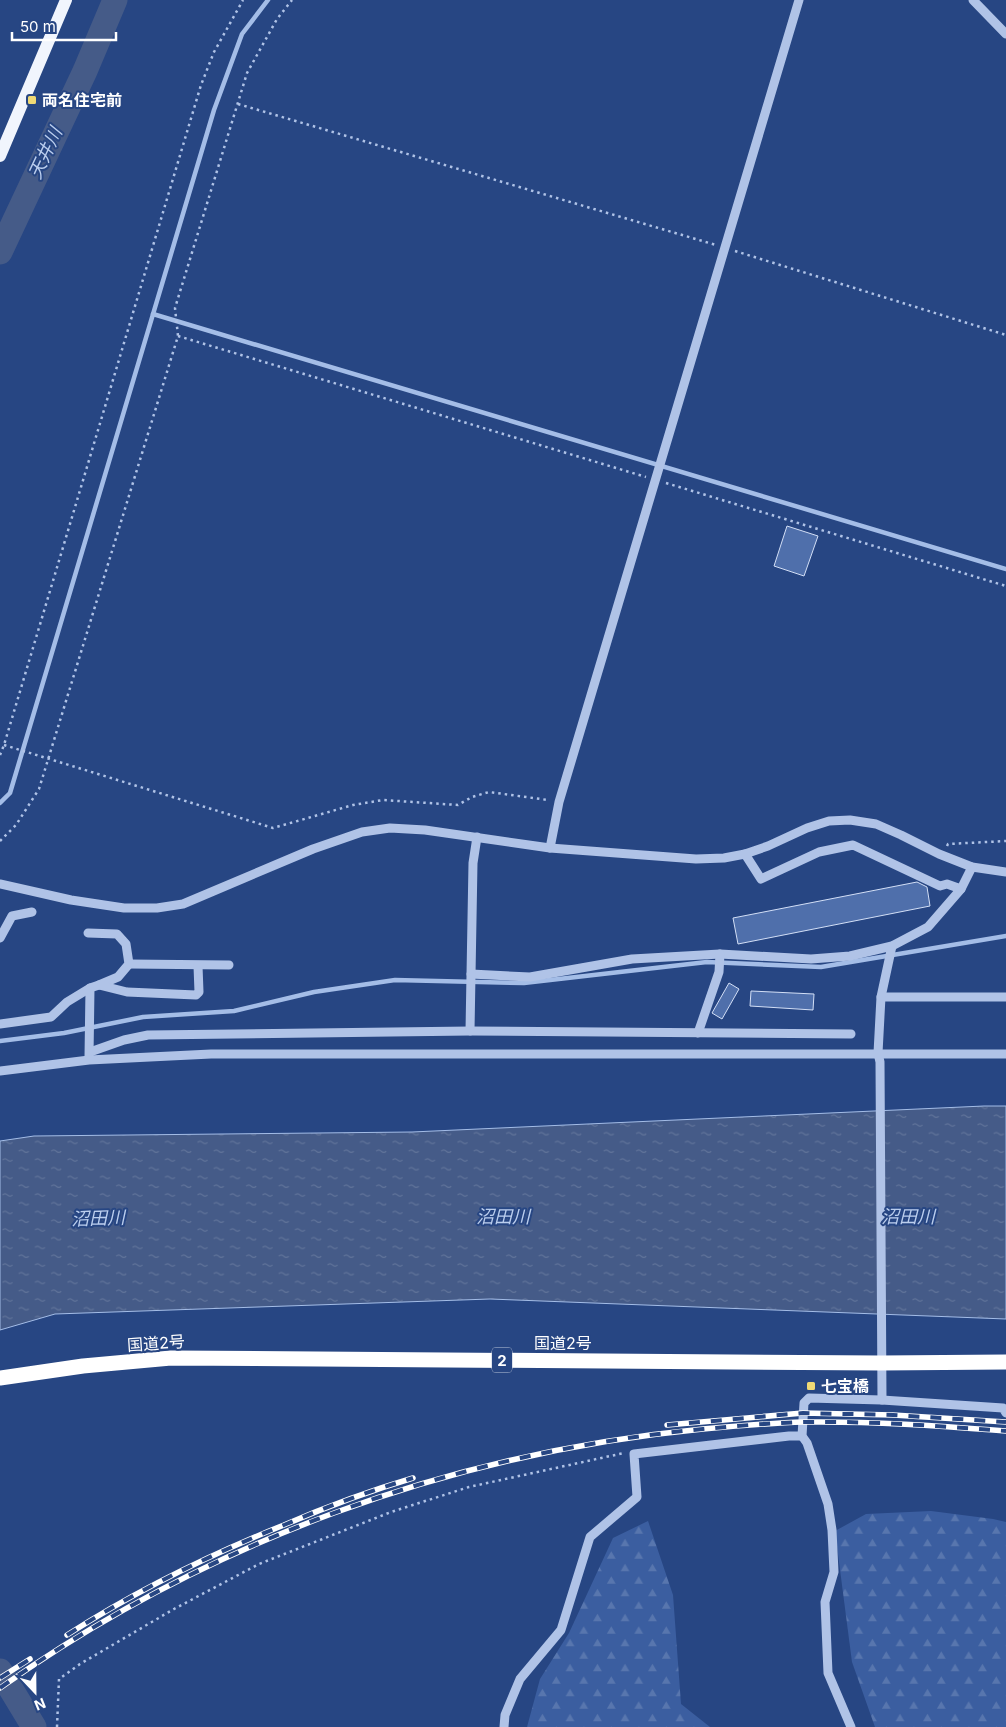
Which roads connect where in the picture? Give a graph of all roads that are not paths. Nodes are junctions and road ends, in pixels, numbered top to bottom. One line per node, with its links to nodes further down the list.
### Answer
1 (799, 0): 7 (street)
2 (973, 0): 4 (street)
3 (63, 1): 5 (main road)
4 (1006, 34)
5 (0, 156)
6 (477, 837): 7 (street); 11 (street); 21 (street)
7 (550, 848): 8 (street)
8 (744, 854): 9 (street); 12 (street)
9 (972, 868): 10 (street); 12 (street)
10 (1006, 872)
11 (0, 884)
12 (961, 889): 16 (street)
13 (32, 912): 15 (street)
14 (88, 933): 18 (street)
15 (0, 938)
16 (892, 946): 17 (street); 25 (street)
17 (720, 954): 21 (street); 28 (street)
18 (129, 964): 20 (street); 22 (street)
19 (230, 965): 20 (street)
20 (198, 966): 22 (street)
21 (471, 974): 27 (street)
22 (99, 985): 23 (street)
23 (90, 988): 26 (street); 31 (street)
24 (1006, 996): 25 (street)
25 (881, 997): 32 (street)
26 (0, 1024)
27 (470, 1031): 28 (street); 31 (street)
28 (698, 1033): 29 (street)
29 (851, 1034)
30 (1006, 1054): 32 (street)
31 (90, 1056): 32 (street); 33 (street)
32 (879, 1058): 35 (street)
33 (0, 1071)
34 (1006, 1362): 35 (highway, 国道2号 / 2)
35 (881, 1363): 36 (highway, 国道2号 / 2); 37 (street)
36 (0, 1378)
37 (882, 1400): 38 (street); 39 (street)
38 (1006, 1413)
39 (802, 1436): 40 (street); 41 (street)
40 (504, 1727)
41 (851, 1727)

